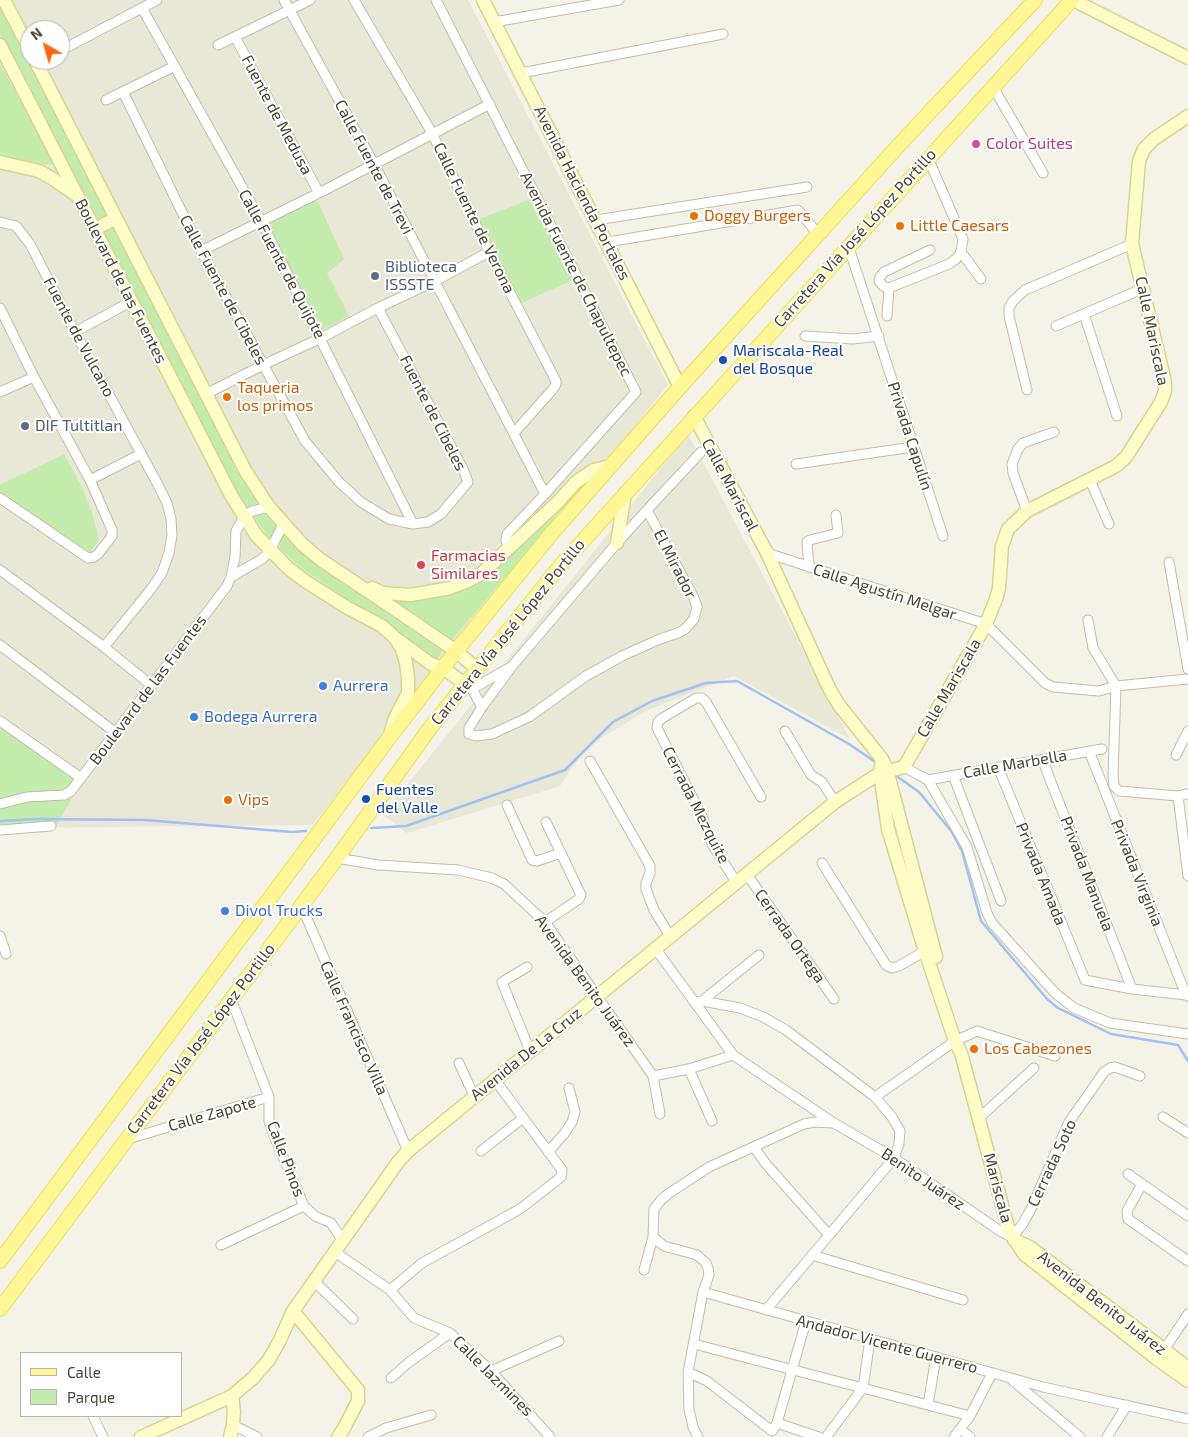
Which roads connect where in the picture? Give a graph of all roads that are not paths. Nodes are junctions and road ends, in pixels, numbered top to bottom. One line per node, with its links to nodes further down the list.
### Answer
1 (4, 0): 15 (street)
2 (157, 0): 12 (street)
3 (284, 0): 13 (street, Calle Fuente de Trevi)
4 (310, 0): 13 (street)
5 (354, 0): 30 (street, Calle Fuente de Verona)
6 (436, 0): 28 (street, Avenida Fuente de Chapultepec)
7 (483, 0): 14 (street, Avenida Hacienda Portales)
8 (618, 0): 14 (street)
9 (1035, 0): 43 (main road, Carretera Vía José López Portillo)
10 (1072, 0): 25 (main road, Carretera Vía José López Portillo)
11 (1076, 0): 21 (street)
12 (142, 8): 20 (street); 22 (street, Calle Fuente de Quijote)
13 (289, 10): 17 (street); 33 (street, Calle Fuente de Trevi)
14 (494, 22): 24 (street, Avenida Hacienda Portales)
15 (20, 31)
16 (723, 34): 24 (street)
17 (235, 37): 18 (street); 36 (street, Fuente de Medusa)
18 (218, 45)
19 (0, 46): 37 (street, Boulevard de las Fuentes)
20 (70, 46)
21 (1188, 58)
22 (175, 66): 26 (street); 40 (street, Calle Fuente de Quijote)
23 (42, 70): 38 (street, Boulevard de las Fuentes)
24 (521, 74): 39 (street, Avenida Hacienda Portales)
25 (993, 87): 31 (main road, Carretera Vía José López Portillo); 34 (street)
26 (123, 92): 27 (street); 48 (street, Calle Fuente de Cibeles)
27 (106, 100)
28 (490, 104): 30 (street); 83 (street, Avenida Fuente de Chapultepec)
29 (1188, 116): 45 (street, Calle Mariscala)
30 (432, 133): 33 (street); 49 (street, Calle Fuente de Verona)
31 (928, 158): 46 (main road, Carretera Vía José López Portillo); 50 (street)
32 (0, 162): 37 (street)
33 (374, 164): 36 (street); 52 (street, Calle Fuente de Trevi)
34 (1042, 173)
35 (807, 187): 39 (street)
36 (319, 193): 40 (street)
37 (77, 196): 42 (street, Boulevard de las Fuentes)
38 (116, 218): 42 (street); 70 (street, Boulevard de las Fuentes)
39 (596, 220): 44 (street, Avenida Hacienda Portales)
40 (261, 221): 48 (street); 64 (street, Calle Fuente de Quijote)
41 (0, 222): 61 (street, Fuente de Vulcano)
42 (95, 229): 55 (street, Boulevard de las Fuentes)
43 (818, 234): 44 (street); 67 (main road, Carretera Vía José López Portillo)
44 (608, 242): 67 (street, Avenida Hacienda Portales)
45 (1132, 244): 54 (street, Calle Mariscala); 68 (street)
46 (848, 245): 63 (street, Privada Capulín); 71 (main road, Carretera Vía José López Portillo)
47 (930, 250): 53 (street)
48 (201, 251): 65 (street, Calle Fuente de Cibeles)
49 (489, 252): 52 (street); 74 (street, Calle Fuente de Verona)
50 (961, 252): 51 (street); 53 (street)
51 (981, 280)
52 (435, 281): 57 (street); 74 (street, Calle Fuente de Trevi)
53 (890, 288): 59 (street)
54 (1144, 288): 58 (street); 81 (street, Calle Mariscala)
55 (132, 301): 61 (street); 89 (street, Boulevard de las Fuentes)
56 (0, 308): 66 (street)
57 (378, 308): 64 (street); 91 (street, Fuente de Cibeles)
58 (1084, 314): 60 (street); 72 (street)
59 (887, 316)
60 (1056, 326)
61 (75, 332): 77 (street, Fuente de Vulcano)
62 (804, 336): 63 (street)
63 (879, 336): 75 (street, Privada Capulín)
64 (321, 338): 65 (street); 91 (street, Calle Fuente de Quijote)
65 (263, 365): 70 (street); 91 (street, Calle Fuente de Cibeles)
66 (34, 377): 69 (street); 80 (street)
67 (680, 387): 79 (main road, Carretera Vía José López Portillo)
68 (1027, 390)
69 (0, 392)
70 (206, 394): 85 (street, Boulevard de las Fuentes)
71 (694, 416): 82 (main road, Carretera Vía José López Portillo); 97 (street, Calle Mariscal)
72 (1117, 416)
73 (1054, 432): 87 (street)
74 (514, 433): 83 (street, Calle Fuente de Trevi)
75 (913, 447): 78 (street); 93 (street, Privada Capulín)
76 (701, 452): 86 (street)
77 (141, 454): 80 (street); 107 (street, Fuente de Vulcano)
78 (796, 464)
79 (610, 466): 95 (street); 108 (main road, Carretera Vía José López Portillo)
80 (90, 480): 84 (street)
81 (1090, 480): 87 (street, Calle Mariscala); 92 (street)
82 (625, 493): 94 (street); 112 (main road, Carretera Vía José López Portillo)
83 (546, 494): 95 (street, Avenida Fuente de Chapultepec)
84 (0, 498)
85 (268, 507): 89 (street); 90 (street, Boulevard de las Fuentes)
86 (647, 510): 94 (street, El Mirador); 117 (street, El Mirador)
87 (1027, 511): 104 (street, Calle Mariscala)
88 (836, 515): 99 (street)
89 (244, 517): 96 (street, Boulevard de las Fuentes); 101 (street, Boulevard de las Fuentes)
90 (283, 524): 96 (street, Boulevard de las Fuentes); 102 (street, Boulevard de las Fuentes)
91 (413, 524)
92 (1109, 524)
93 (943, 536)
94 (617, 543): 109 (street, El Mirador)
95 (510, 547): 102 (street)
96 (270, 551): 101 (street, Boulevard de las Fuentes); 105 (street, Boulevard de las Fuentes)
97 (767, 553): 99 (street, Calle Agustín Melgar); 130 (street)
98 (1169, 562): 111 (street)
99 (809, 567): 104 (street, Calle Agustín Melgar)
100 (0, 570): 107 (street)
101 (231, 577): 114 (street, Boulevard de las Fuentes)
102 (347, 578): 108 (street, Boulevard de las Fuentes)
103 (1088, 620): 116 (street)
104 (986, 624): 116 (street, Calle Agustín Melgar); 128 (street, Calle Mariscala)
105 (394, 637): 110 (street, Boulevard de las Fuentes); 122 (street)
106 (0, 645): 121 (street)
107 (104, 647): 114 (street)
108 (456, 651): 110 (main road, Carretera Vía José López Portillo); 112 (street)
109 (513, 665): 115 (street); 117 (street, El Mirador)
110 (443, 668): 115 (street); 122 (main road, Carretera Vía José López Portillo)
111 (1188, 668)
112 (477, 669): 115 (main road, Carretera Vía José López Portillo)
113 (1188, 679): 116 (street, Calle Agustín Melgar)
114 (151, 685): 121 (street, Boulevard de las Fuentes)
115 (468, 686): 117 (street); 144 (main road, Carretera Vía José López Portillo)
116 (1116, 686): 134 (street)
117 (482, 707)
118 (0, 721): 132 (street)
119 (785, 731): 136 (street)
120 (1188, 731): 125 (street)
121 (116, 733): 132 (street, Boulevard de las Fuentes)
122 (389, 738): 206 (main road, Carretera Vía José López Portillo)
123 (1102, 749): 124 (street, Calle Marbella)
124 (1089, 751): 126 (street, Calle Marbella); 162 (street, Privada Virginia)
125 (1176, 755)
126 (1042, 759): 129 (street, Calle Marbella); 160 (street, Privada Manuela)
127 (590, 761): 153 (street)
128 (904, 767): 130 (street); 133 (street)
129 (998, 767): 131 (street, Calle Marbella); 159 (street, Privada Amada)
130 (883, 768): 136 (street, Avenida De La Cruz); 155 (street); 167 (street)
131 (953, 775): 133 (street, Calle Marbella); 149 (street)
132 (81, 778): 137 (street, Boulevard de las Fuentes)
133 (928, 780): 166 (street)
134 (1183, 795): 139 (street)
135 (761, 797): 148 (street, Cerrada Mezquite)
136 (835, 802): 146 (street, Avenida De La Cruz)
137 (0, 804)
138 (507, 805): 143 (street)
139 (1184, 813): 147 (street)
140 (546, 822): 143 (street)
141 (51, 826): 142 (street)
142 (0, 830)
143 (561, 853): 151 (street)
144 (336, 858): 150 (main road, Carretera Vía José López Portillo); 151 (street, Avenida Benito Juárez)
145 (822, 863): 155 (street)
146 (746, 873): 148 (street, Avenida De La Cruz); 163 (street, Cerrada Ortega)
147 (1188, 876)
148 (736, 882): 153 (street, Avenida De La Cruz)
149 (1001, 901)
150 (301, 905): 164 (main road, Carretera Vía José López Portillo); 190 (street, Calle Francisco Villa)
151 (546, 922): 161 (street, Avenida Benito Juárez)
152 (0, 936): 156 (street)
153 (670, 936): 154 (street, Avenida De La Cruz)
154 (655, 948): 161 (street, Avenida De La Cruz); 165 (street)
155 (925, 951): 167 (street)
156 (6, 954)
157 (759, 955): 165 (street)
158 (527, 967): 168 (street)
159 (1085, 980): 160 (street, Privada Virginia)
160 (1132, 989): 162 (street, Privada Virginia)
161 (598, 995): 168 (street, Avenida De La Cruz); 174 (street, Avenida Benito Juárez)
162 (1187, 995)
163 (834, 998)
164 (231, 999): 180 (street, Calle Pinos); 188 (main road, Carretera Vía José López Portillo)
165 (698, 1001): 169 (street); 179 (street)
166 (1188, 1034)
167 (958, 1040): 170 (street); 179 (street); 184 (street)
168 (530, 1051): 176 (street, Avenida De La Cruz)
169 (732, 1055): 173 (street); 186 (street)
170 (1055, 1056)
171 (459, 1063): 178 (street)
172 (1034, 1068): 184 (street)
173 (689, 1069): 174 (street); 185 (street)
174 (653, 1076): 181 (street)
175 (1140, 1076): 200 (street, Cerrada Soto)
176 (495, 1080): 178 (street, Avenida De La Cruz); 183 (street)
177 (569, 1088): 192 (street)
178 (474, 1096): 190 (street, Avenida De La Cruz)
179 (875, 1097): 193 (street)
180 (269, 1098): 188 (street, Calle Zapote); 196 (street, Calle Pinos)
181 (660, 1114)
182 (1163, 1117): 187 (street)
183 (523, 1118): 191 (street); 192 (street)
184 (979, 1118): 200 (street, Mariscala)
185 (712, 1121)
186 (834, 1123): 189 (street); 193 (street, Benito Juárez)
187 (1188, 1133)
188 (126, 1139): 213 (main road, Carretera Vía José López Portillo)
189 (754, 1147): 198 (street); 199 (street)
190 (408, 1151): 201 (street, Avenida De La Cruz)
191 (481, 1151)
192 (548, 1152): 210 (street)
193 (894, 1158): 198 (street); 200 (street, Benito Juárez)
194 (1128, 1174): 195 (street)
195 (1142, 1184): 197 (street); 207 (street)
196 (304, 1206): 201 (street); 202 (street)
197 (1188, 1216)
198 (829, 1235): 205 (street)
199 (653, 1237): 208 (street); 211 (street)
200 (1013, 1238): 204 (street, Mariscala); 223 (street, Avenida Benito Juárez)
201 (343, 1241): 203 (street, Avenida De La Cruz)
202 (221, 1245)
203 (335, 1252): 209 (street, Avenida De La Cruz); 210 (street, Calle Jazmines)
204 (1024, 1254): 223 (street, Avenida Benito Juárez)
205 (812, 1255): 212 (street); 214 (street)
206 (0, 1261)
207 (1188, 1261)
208 (644, 1270)
209 (314, 1281): 215 (street, Avenida De La Cruz); 217 (street)
210 (390, 1290): 219 (street, Calle Jazmines)
211 (703, 1292): 214 (street, Andador Vicente Guerrero); 222 (street)
212 (963, 1300)
213 (0, 1309)
214 (766, 1310): 218 (street, Andador Vicente Guerrero)
215 (293, 1311): 234 (street, Avenida De La Cruz); 247 (street)
216 (1188, 1314): 223 (street)
217 (353, 1319)
218 (806, 1321): 220 (street, Andador Vicente Guerrero); 226 (street)
219 (450, 1333): 227 (street, Calle Jazmines); 230 (street)
220 (870, 1339): 224 (street, Andador Vicente Guerrero); 233 (street)
221 (559, 1342): 227 (street)
222 (694, 1344): 226 (street); 228 (street)
223 (1160, 1355): 225 (street, Avenida Benito Juárez); 232 (street, Avenida Benito Juárez)
224 (936, 1357): 229 (street, Andador Vicente Guerrero); 235 (street)
225 (1188, 1368)
226 (792, 1370): 233 (street); 241 (street)
227 (491, 1371): 249 (street, Calle Jazmines)
228 (688, 1372): 241 (street); 250 (street)
229 (992, 1372): 231 (street, Andador Vicente Guerrero); 238 (street)
230 (391, 1378)
231 (1010, 1378): 236 (street, Andador Vicente Guerrero); 255 (street)
232 (1188, 1381)
233 (863, 1388): 235 (street); 252 (street)
234 (232, 1396): 243 (street); 245 (street, Avenida De La Cruz)
235 (928, 1405): 238 (street)
236 (1126, 1405): 240 (street, Andador Vicente Guerrero); 256 (street)
237 (431, 1415): 248 (street)
238 (970, 1416): 242 (street)
239 (93, 1417): 244 (street)
240 (1188, 1419)
241 (775, 1427): 251 (street)
242 (960, 1429): 253 (street); 254 (street)
243 (231, 1431): 246 (street)
244 (103, 1437)
245 (141, 1437)
246 (257, 1437)
247 (338, 1437)
248 (368, 1437)
249 (550, 1437)
250 (698, 1437)
251 (819, 1437)
252 (826, 1437)
253 (954, 1437)
254 (970, 1437)
255 (1080, 1437)
256 (1106, 1437)

